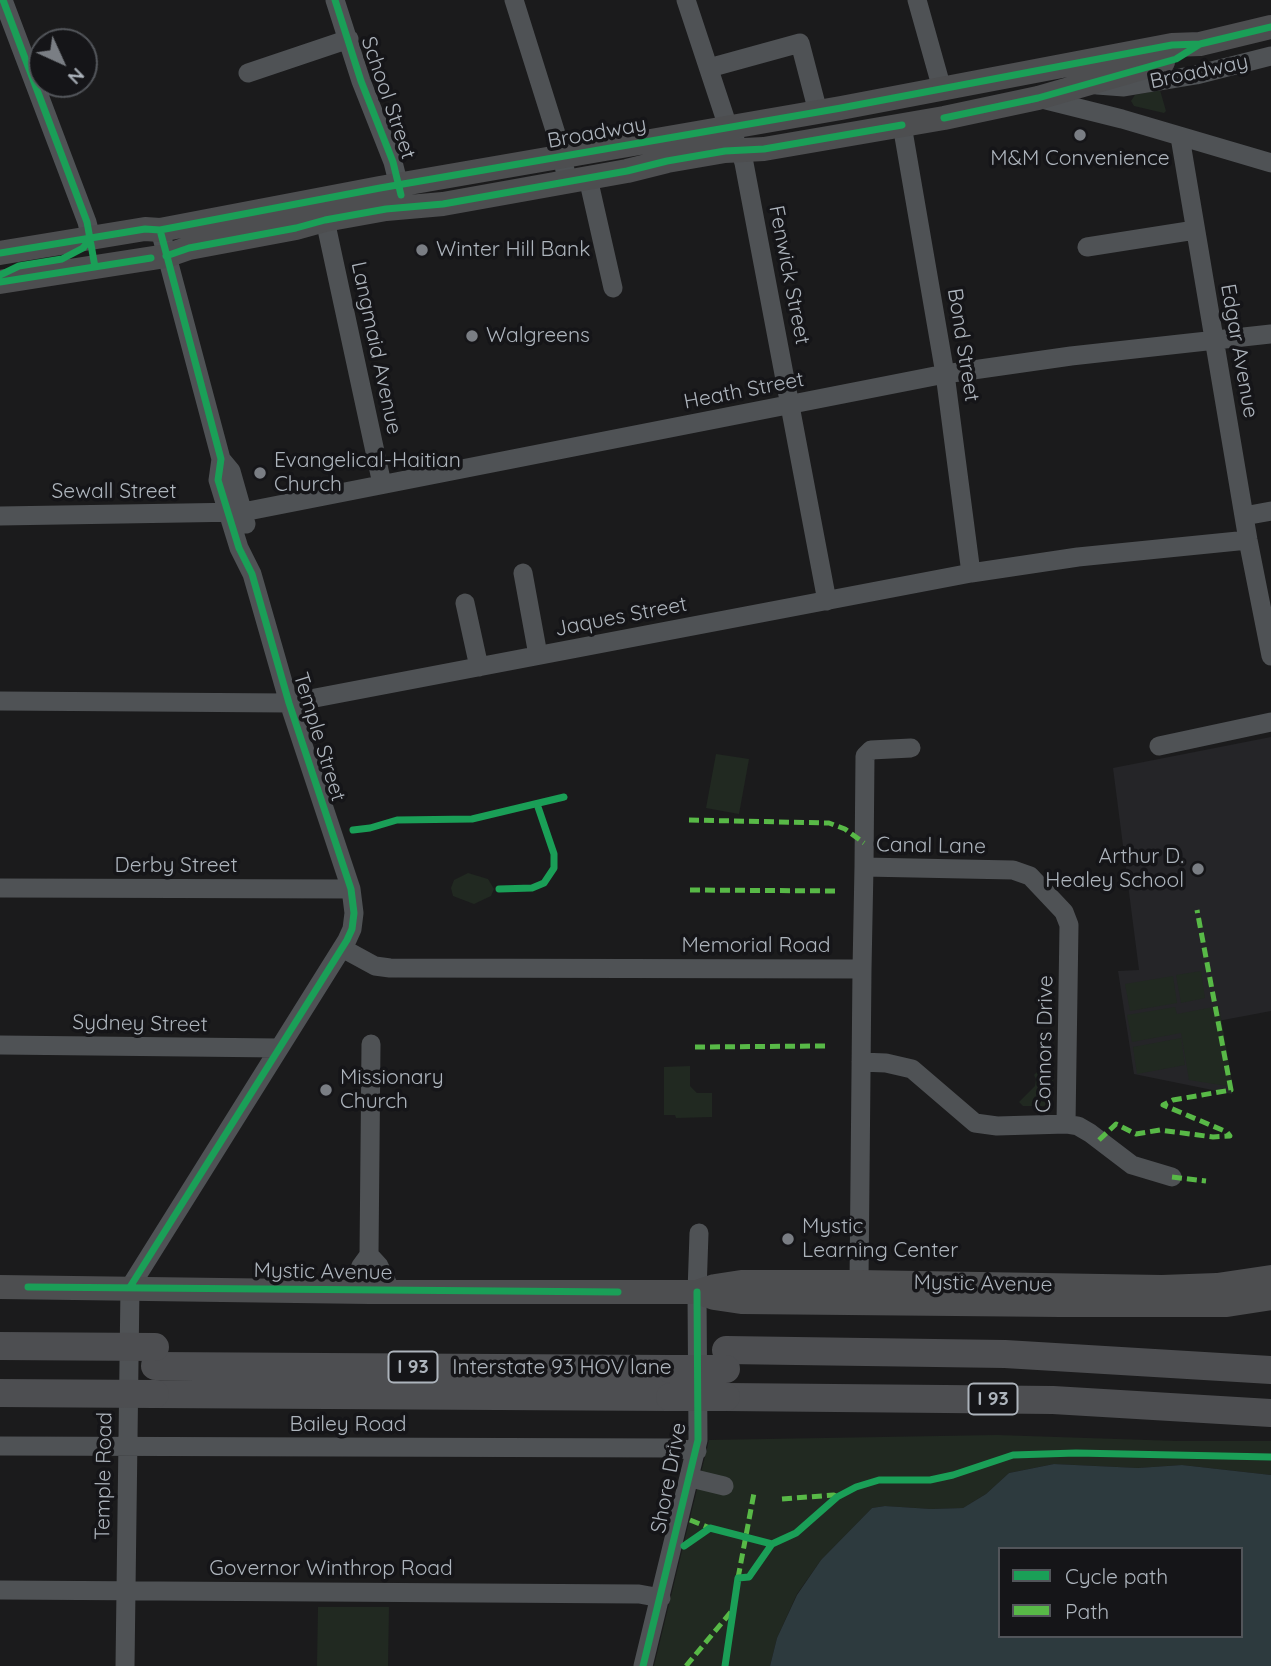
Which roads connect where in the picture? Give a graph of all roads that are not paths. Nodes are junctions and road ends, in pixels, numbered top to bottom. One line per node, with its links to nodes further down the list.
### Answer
1 (335, 0): 7 (street, School Street)
2 (514, 0): 21 (street)
3 (686, 0): 9 (street, Fenwick Street)
4 (917, 0): 12 (street)
5 (7, 1): 29 (street)
6 (1271, 27): 11 (main road, Broadway)
7 (349, 39): 10 (street); 24 (street, School Street)
8 (1271, 56): 11 (street, Broadway)
9 (709, 68): 15 (street); 18 (street, Fenwick Street)
10 (248, 73)
11 (1083, 74): 12 (main road, Broadway); 13 (main road, Broadway); 14 (street); 16 (street)
12 (943, 89): 15 (main road, Broadway)
13 (1038, 98): 14 (street); 17 (main road, Broadway)
14 (1075, 107): 16 (street)
15 (818, 112): 18 (main road, Broadway)
16 (1122, 119): 19 (street)
17 (902, 125): 20 (main road, Broadway); 38 (street, Bond Street)
18 (728, 127): 20 (street, Fenwick Street); 21 (main road, Broadway)
19 (1180, 137): 22 (street); 28 (street, Edgar Avenue)
20 (740, 150): 23 (main road, Broadway); 39 (street, Fenwick Street)
21 (561, 157): 23 (street); 24 (main road, Broadway)
22 (1271, 163)
23 (578, 180): 25 (main road, Broadway); 35 (street)
24 (399, 184): 25 (street, School Street); 27 (main road, Broadway)
25 (404, 209): 26 (main road, Broadway)
26 (325, 220): 32 (main road, Broadway); 40 (street, Langmaid Avenue)
27 (160, 230): 29 (main road, Broadway); 32 (street, Temple Street)
28 (1195, 230): 30 (street); 37 (street, Edgar Avenue)
29 (91, 239): 31 (main road, Broadway); 33 (main road)
30 (1087, 247)
31 (0, 253)
32 (166, 256): 34 (main road, Broadway); 42 (street, Temple Street)
33 (0, 275)
34 (0, 282)
35 (613, 288)
36 (1271, 334): 37 (street, Heath Street)
37 (1214, 340): 38 (street, Heath Street); 44 (street, Edgar Avenue)
38 (945, 374): 39 (street, Heath Street); 47 (street, Bond Street)
39 (791, 405): 40 (street, Heath Street); 48 (street, Fenwick Street)
40 (382, 484): 42 (street, Heath Street)
41 (1271, 511): 44 (street)
42 (236, 513): 43 (street, Sewall Street); 54 (street, Temple Street)
43 (0, 516)
44 (1244, 516): 45 (street, Edgar Avenue)
45 (1248, 540): 47 (street, Jaques Street); 50 (street, Edgar Avenue)
46 (523, 573): 51 (street)
47 (971, 573): 48 (street, Jaques Street)
48 (827, 601): 51 (street, Jaques Street)
49 (465, 603): 52 (street)
50 (1270, 645)
51 (538, 655): 52 (street, Jaques Street)
52 (479, 667): 54 (street, Jaques Street)
53 (0, 701): 54 (street, Jaques Street)
54 (289, 703): 60 (street, Temple Street)
55 (1271, 723): 56 (street)
56 (1159, 746)
57 (911, 748): 58 (street)
58 (864, 867): 61 (street, Canal Lane); 63 (street, Canal Lane)
59 (0, 888): 60 (street, Derby Street)
60 (351, 889): 62 (street, Temple Street)
61 (1070, 929): 68 (street, Connors Drive)
62 (342, 948): 63 (street, Memorial Road); 66 (street, Temple Street)
63 (862, 969): 67 (street)
64 (371, 1044): 71 (street)
65 (0, 1045): 66 (street, Sydney Street)
66 (279, 1048): 75 (street, Temple Street)
67 (861, 1062): 68 (street); 73 (street)
68 (1066, 1124): 69 (street, Connors Drive)
69 (1172, 1177)
70 (699, 1233): 78 (street, Shore Drive)
71 (369, 1255): 76 (street); 77 (street)
72 (1271, 1277): 73 (main road, Mystic Avenue)
73 (859, 1282): 78 (main road, Mystic Avenue)
74 (0, 1287): 75 (main road, Mystic Avenue)
75 (130, 1287): 76 (main road, Mystic Avenue); 87 (street, Temple Road)
76 (350, 1291): 77 (main road, Mystic Avenue)
77 (391, 1291): 78 (main road, Mystic Avenue)
78 (697, 1292): 79 (main road, Mystic Avenue); 88 (street, Shore Drive)
79 (1271, 1298)
80 (0, 1346): 81 (highway, I 93, bridge)
81 (155, 1357): 82 (highway, I 93); 83 (highway, I 93)
82 (0, 1365)
83 (1271, 1370)
84 (0, 1393): 85 (highway, I 93, bridge)
85 (1271, 1413)
86 (0, 1446): 87 (street, Bailey Road)
87 (127, 1447): 88 (street, Bailey Road); 92 (street, Temple Road)
88 (697, 1451): 89 (street, Shore Drive)
89 (691, 1478): 90 (street); 93 (street, Shore Drive)
90 (724, 1486)
91 (0, 1590): 92 (street, Governor Winthrop Road)
92 (125, 1591): 93 (street, Governor Winthrop Road); 94 (street, Temple Road)
93 (660, 1598): 95 (street, Shore Drive)
94 (125, 1666)
95 (643, 1666)

